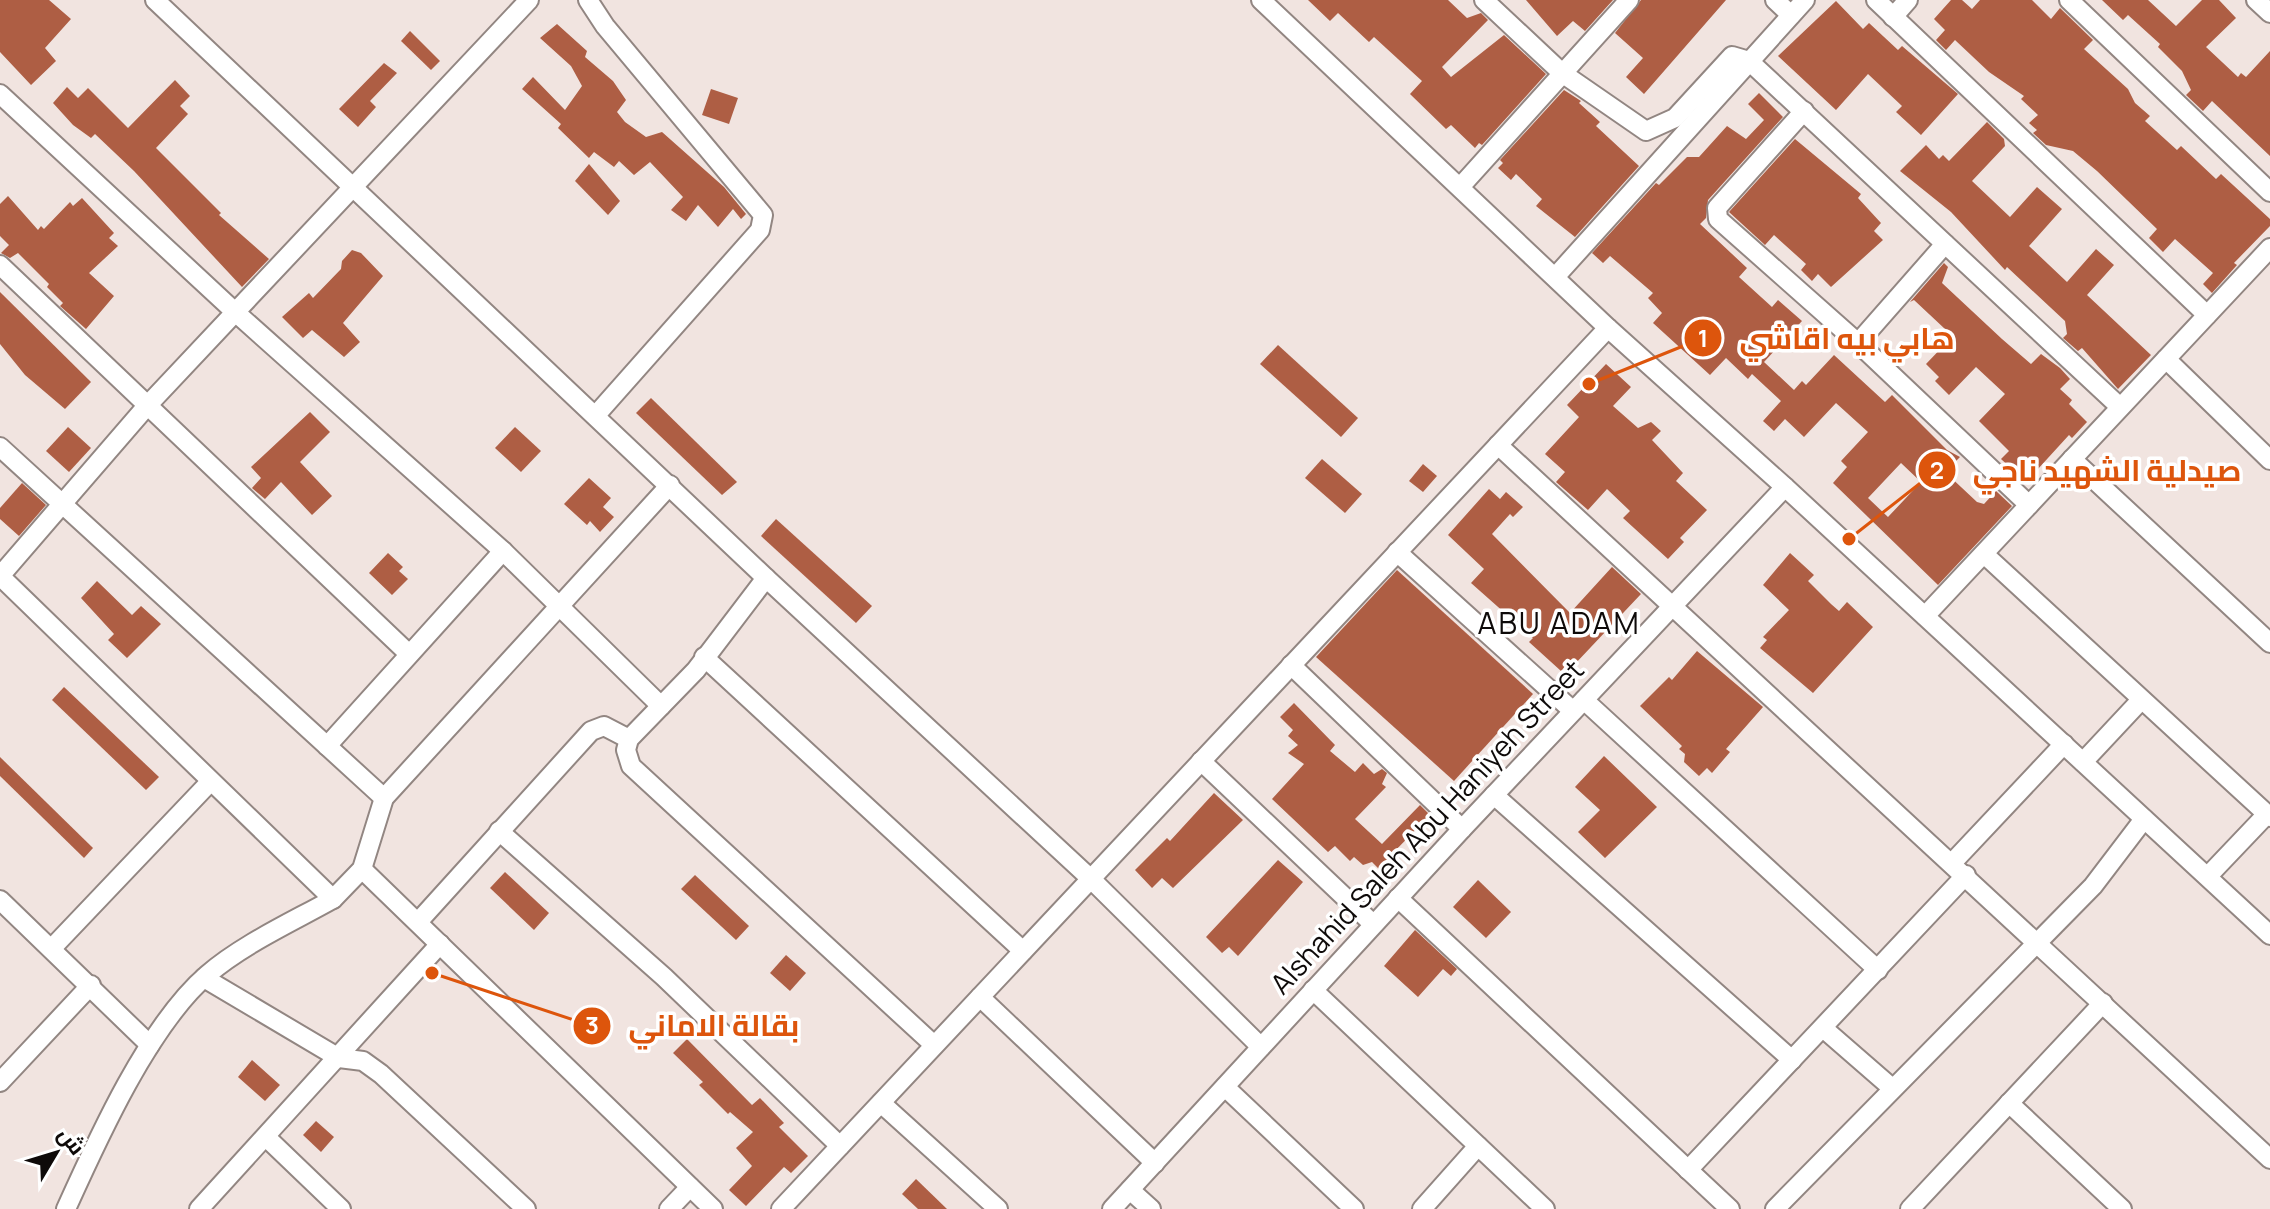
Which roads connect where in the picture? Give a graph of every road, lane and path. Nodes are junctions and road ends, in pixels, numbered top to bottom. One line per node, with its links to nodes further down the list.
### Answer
1 (155, 0): 21 (street)
2 (529, 0): 21 (street)
3 (588, 0): 36 (street)
4 (1261, 0): 20 (street)
5 (1484, 0): 17 (street)
6 (1629, 0): 17 (street)
7 (1775, 0): 14 (street)
8 (1805, 0): 14 (street)
9 (1876, 0): 15 (street)
10 (1908, 0): 15 (street)
11 (2069, 0): 22 (street)
12 (2256, 0): 13 (street)
13 (2270, 13)
14 (1791, 15): 16 (street)
15 (1893, 17): 30 (street)
16 (1749, 61): 17 (street); 19 (street); 27 (street)
17 (1562, 73): 20 (street)
18 (0, 94): 29 (street)
19 (1804, 111): 23 (street); 32 (street)
20 (1461, 186): 27 (street)
21 (355, 188): 29 (street); 36 (street)
22 (2270, 192)
23 (1945, 244): 32 (street); 35 (street)
24 (2270, 248): 25 (street)
25 (2256, 264): 28 (street); 30 (street)
26 (0, 265): 34 (street)
27 (1556, 276): 31 (street)
28 (2270, 278)
29 (234, 311): 34 (street); 45 (street)
30 (2207, 315): 33 (street)
31 (1608, 328): 37 (street); 42 (street)
32 (1858, 343): 44 (street)
33 (2166, 359): 35 (street); 40 (street)
34 (146, 407): 43 (street); 54 (street)
35 (2120, 407): 39 (street)
36 (596, 415): 41 (street)
37 (1498, 445): 46 (street); 50 (street)
38 (0, 447): 43 (street)
39 (2072, 459): 44 (street); 53 (street)
40 (2270, 460)
41 (670, 485): 49 (street); 51 (street)
42 (1785, 487): 50 (street, Alshahid Saleh Abu Haniyeh Street); 52 (street)
43 (60, 503): 48 (street); 62 (street)
44 (2029, 505): 47 (street)
45 (503, 551): 51 (street); 54 (street)
46 (1397, 552): 56 (street); 58 (street)
47 (1984, 554): 52 (street); 57 (street)
48 (0, 576): 65 (street)
49 (766, 578): 55 (street); 75 (street)
50 (1674, 605): 58 (street, Alshahid Saleh Abu Haniyeh Street); 73 (street)
51 (561, 606): 59 (street); 67 (street)
52 (1925, 616): 61 (street)
53 (2267, 635)
54 (409, 654): 62 (street)
55 (704, 657): 59 (street); 85 (street)
56 (1291, 665): 63 (street); 70 (street)
57 (2141, 700): 64 (street); 68 (street)
58 (1578, 705): 66 (street, Alshahid Saleh Abu Haniyeh Street); 86 (street)
59 (661, 706): 60 (street)
60 (629, 739): 71 (street); 94 (street)
61 (2064, 744): 64 (street); 73 (street)
62 (327, 746): 67 (street)
63 (1201, 761): 75 (street); 80 (street)
64 (2083, 762): 69 (street)
65 (210, 782): 77 (street); 84 (street)
66 (1494, 795): 70 (street, Alshahid Saleh Abu Haniyeh Street); 97 (street)
67 (384, 798): 72 (street)
68 (2268, 816): 74 (street)
69 (2144, 819): 74 (street); 82 (street)
70 (1462, 829): 76 (street, Alshahid Saleh Abu Haniyeh Street)
71 (499, 831): 79 (street); 104 (street)
72 (362, 869): 77 (street); 79 (street)
73 (1959, 869): 82 (street); 86 (street)
74 (2208, 876): 81 (street)
75 (1091, 879): 85 (street); 95 (street)
76 (1398, 898): 80 (street, Alshahid Saleh Abu Haniyeh Street); 108 (street)
77 (333, 899): 87 (street)
78 (0, 900): 84 (street)
79 (418, 922): 83 (street)
80 (1373, 924): 89 (street, Alshahid Saleh Abu Haniyeh Street)
81 (2270, 935)
82 (2038, 942): 91 (street); 100 (street)
83 (440, 944): 96 (street); 109 (street)
84 (52, 948): 88 (street)
85 (1023, 951): 90 (street)
86 (1878, 970): 92 (street)
87 (204, 978): 93 (street); 96 (street)
88 (91, 985): 93 (street); 98 (street)
89 (1313, 990): 95 (street, Alshahid Saleh Abu Haniyeh Street); 105 (street)
90 (980, 997): 94 (street); 107 (street)
91 (2103, 1003): 102 (street); 106 (street)
92 (1823, 1028): 97 (street); 100 (street)
93 (150, 1045): 113 (street)
94 (934, 1045): 101 (street)
95 (1261, 1047): 99 (street, Alshahid Saleh Abu Haniyeh Street)
96 (339, 1058): 103 (street); 116 (street)
97 (1792, 1060): 108 (street)
98 (0, 1081)
99 (1225, 1087): 107 (street, Alshahid Saleh Abu Haniyeh Street); 122 (street)
100 (1892, 1088): 126 (street)
101 (881, 1103): 104 (street); 119 (street)
102 (2009, 1103): 112 (street); 127 (street)
103 (267, 1138): 114 (street); 115 (street)
104 (840, 1146): 111 (street)
105 (1478, 1146): 123 (street); 124 (street)
106 (2270, 1159)
107 (1155, 1163): 110 (street, Alshahid Saleh Abu Haniyeh Street)
108 (1688, 1170): 125 (street)
109 (690, 1187): 117 (street); 118 (street)
110 (1130, 1190): 120 (street, Alshahid Saleh Abu Haniyeh Street); 121 (street)
111 (793, 1205)
112 (1922, 1205)
113 (66, 1209)
114 (199, 1209)
115 (341, 1209)
116 (526, 1209)
117 (669, 1209)
118 (713, 1209)
119 (998, 1209)
120 (1112, 1209)
121 (1151, 1209)
122 (1354, 1209)
123 (1422, 1209)
124 (1545, 1209)
125 (1730, 1209)
126 (1775, 1209)
127 (2122, 1209)

